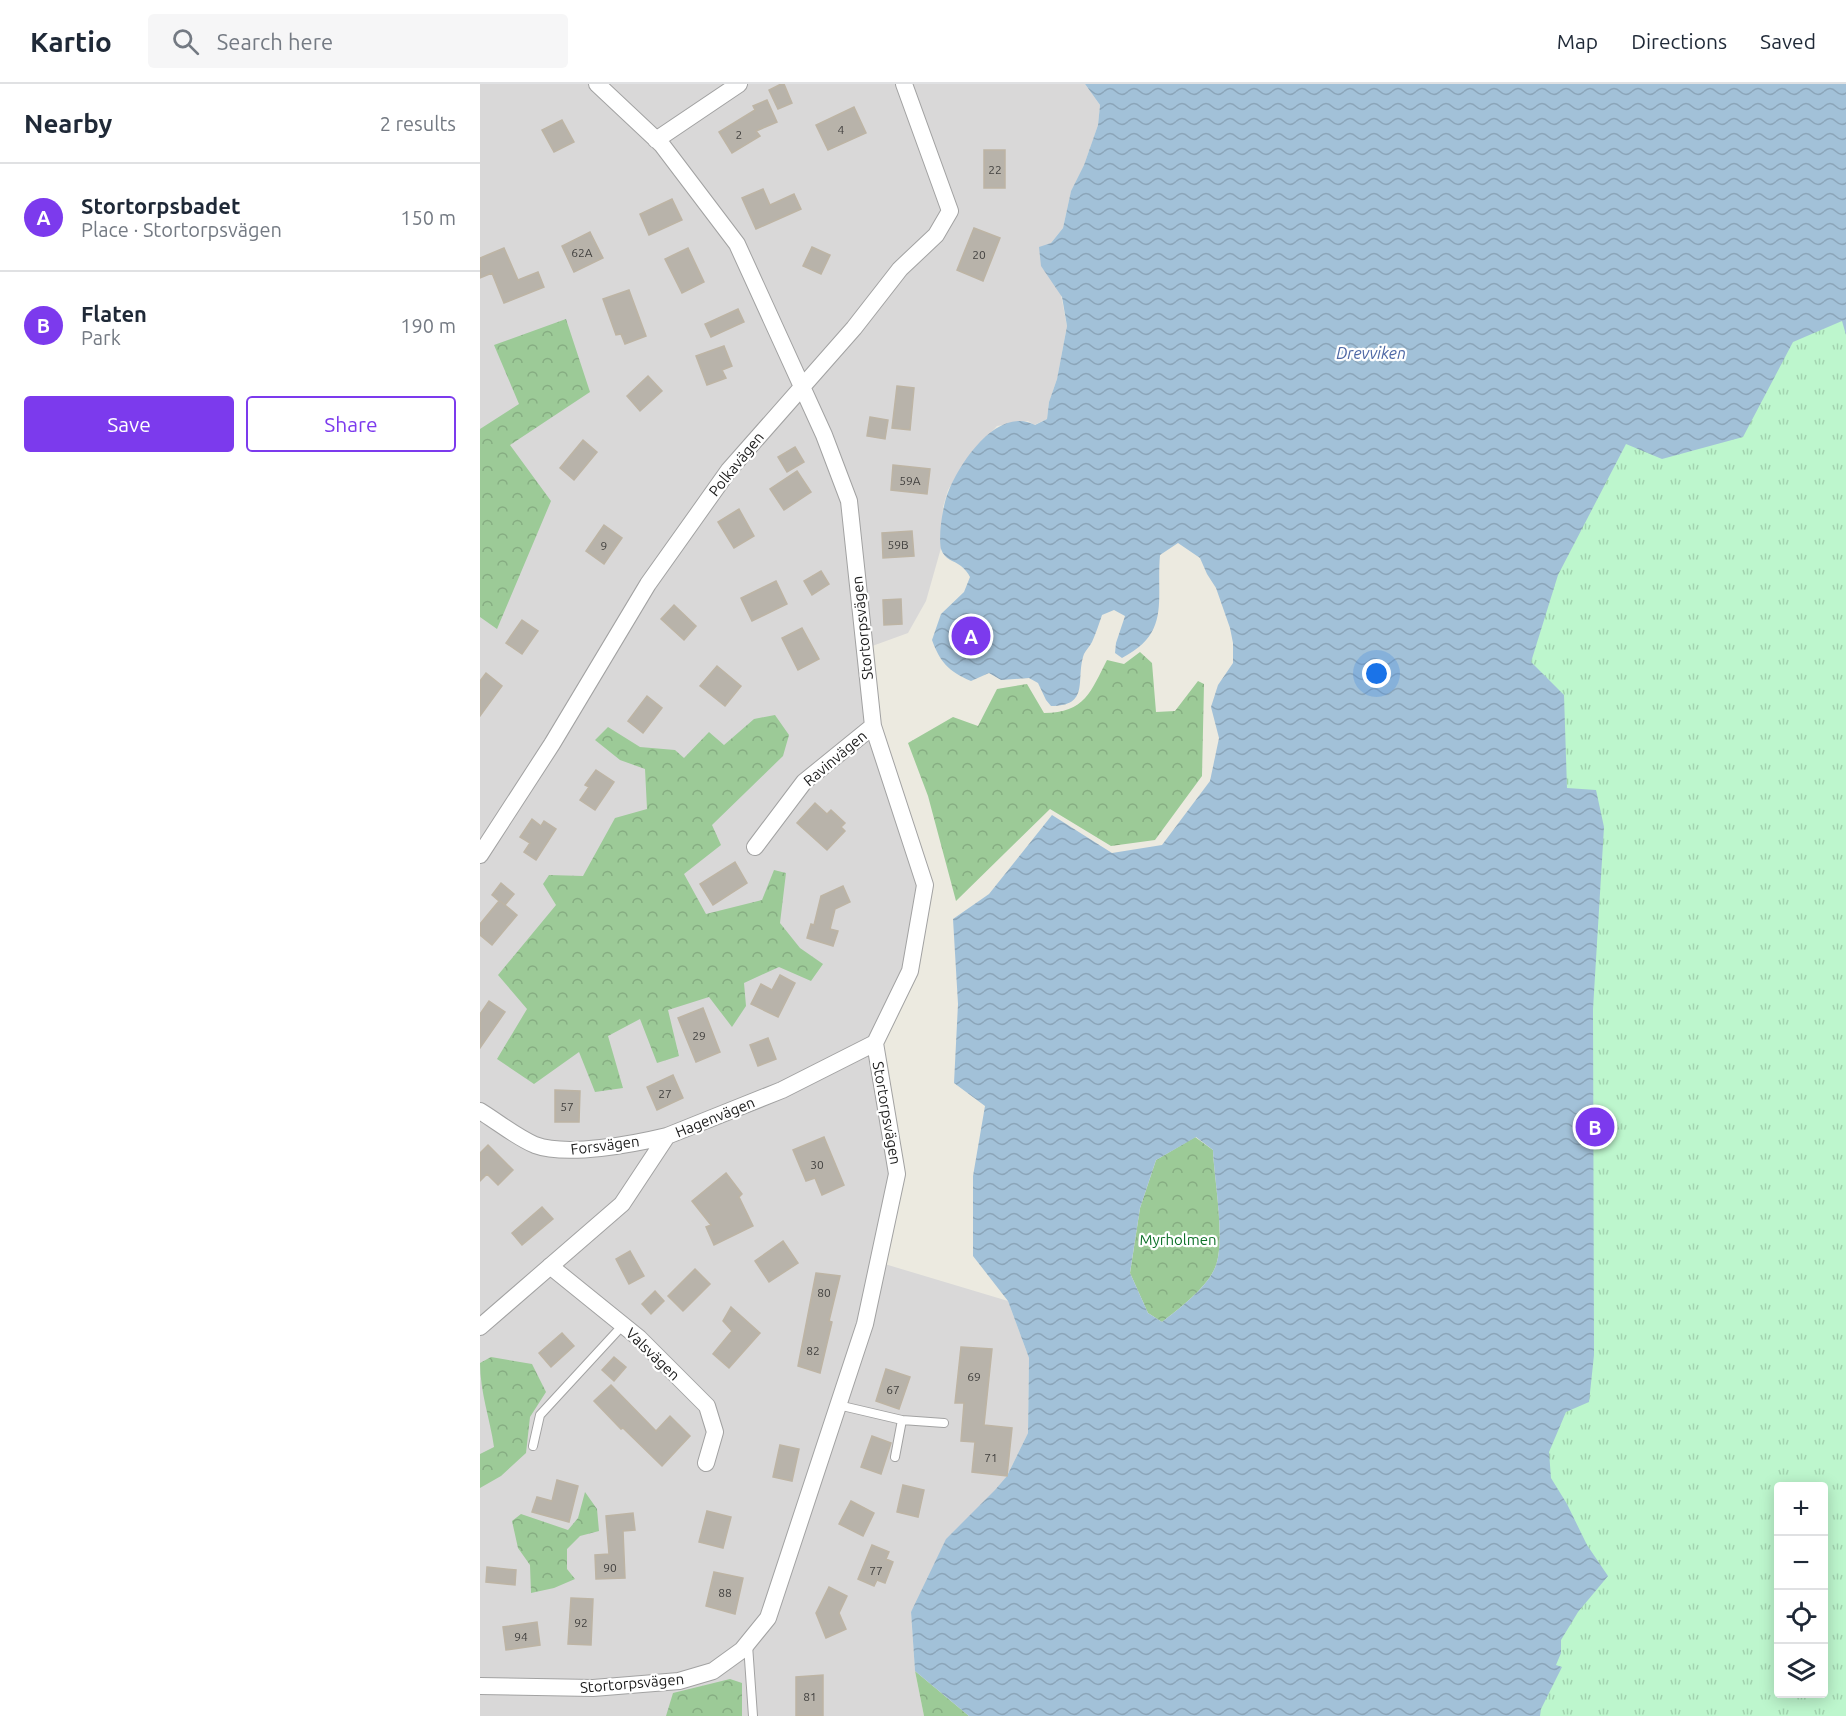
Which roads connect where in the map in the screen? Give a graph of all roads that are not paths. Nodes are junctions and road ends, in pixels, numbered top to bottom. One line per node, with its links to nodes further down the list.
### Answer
1 (597, 84): 4 (street, Stortorpsvägen)
2 (739, 84): 4 (street)
3 (904, 84): 5 (street, Polkavägen)
4 (656, 140): 5 (street, Stortorpsvägen)
5 (800, 387): 6 (street, Stortorpsvägen); 8 (street, Polkavägen)
6 (873, 726): 7 (street, Ravinvägen); 9 (street, Stortorpsvägen)
7 (755, 847)
8 (480, 855)
9 (875, 1043): 11 (street, Hagenvägen); 15 (street, Stortorpsvägen)
10 (480, 1112): 11 (street, Forsvägen)
11 (667, 1136): 12 (street, Hagenvägen)
12 (550, 1266): 13 (street, Valsvägen); 14 (street, Hagenvägen)
13 (623, 1325): 18 (lane); 20 (street, Valsvägen)
14 (480, 1327)
15 (838, 1405): 16 (lane); 21 (street, Stortorpsvägen)
16 (902, 1420): 17 (lane); 19 (lane)
17 (945, 1423)
18 (533, 1446)
19 (895, 1457)
20 (706, 1463)
21 (748, 1642): 22 (street, Stortorpsvägen); 23 (lane)
22 (480, 1686)
23 (753, 1716)

